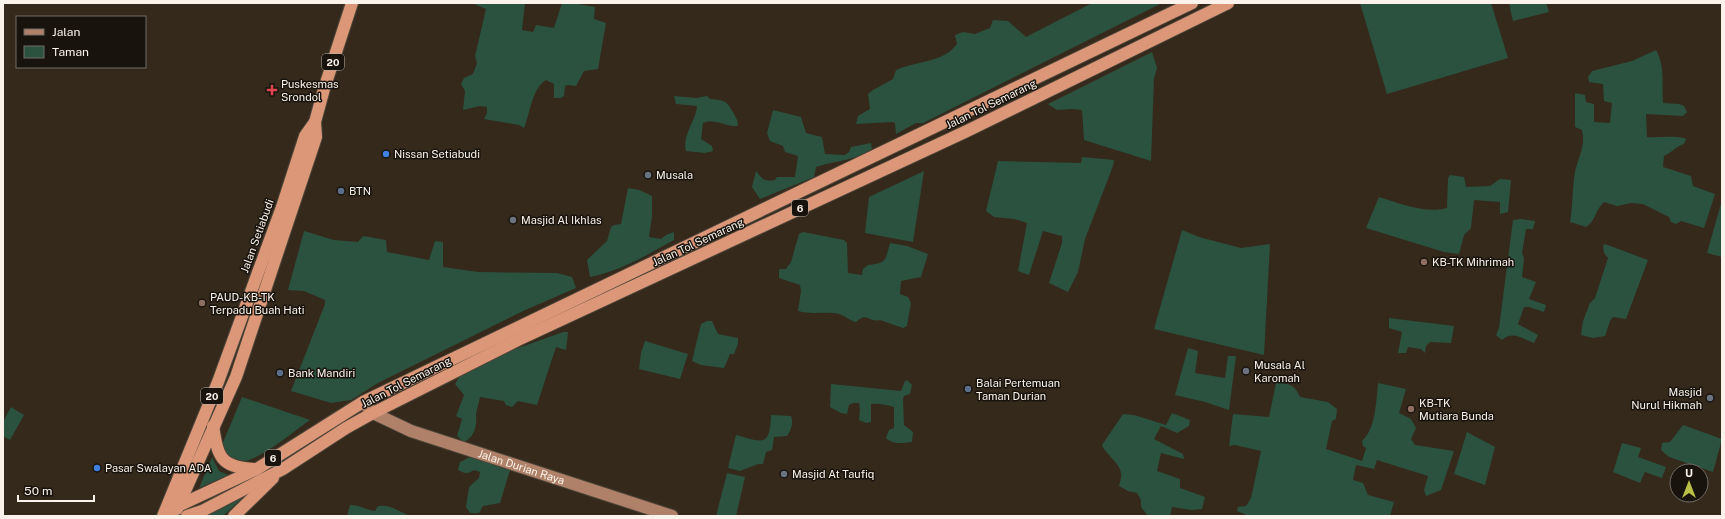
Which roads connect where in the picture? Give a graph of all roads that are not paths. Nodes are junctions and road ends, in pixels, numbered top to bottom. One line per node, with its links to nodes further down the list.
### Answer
1 (352, 3): 4 (highway, Jalan Setiabudi / 20)
2 (1192, 3): 5 (highway, Jalan Tol Semarang / 6)
3 (1228, 3): 6 (highway, Jalan Tol Semarang / 6)
4 (315, 122): 7 (highway, Jalan Setiabudi / 20); 11 (highway, Jalan Setiabudi / 20)
5 (363, 402): 6 (main road); 8 (highway, Jalan Tol Semarang / 6)
6 (373, 413): 9 (highway, Jalan Tol Semarang / 6); 14 (main road, Jalan Durian Raya)
7 (213, 426): 8 (highway); 10 (highway, Jalan Setiabudi / 20)
8 (257, 469): 10 (highway, Jalan Tol Semarang / 6)
9 (283, 469): 12 (highway, Jalan Tol Semarang); 13 (highway)
10 (176, 511): 11 (highway, Jalan Setiabudi)
11 (164, 516)
12 (187, 516)
13 (234, 516)
14 (672, 516)

